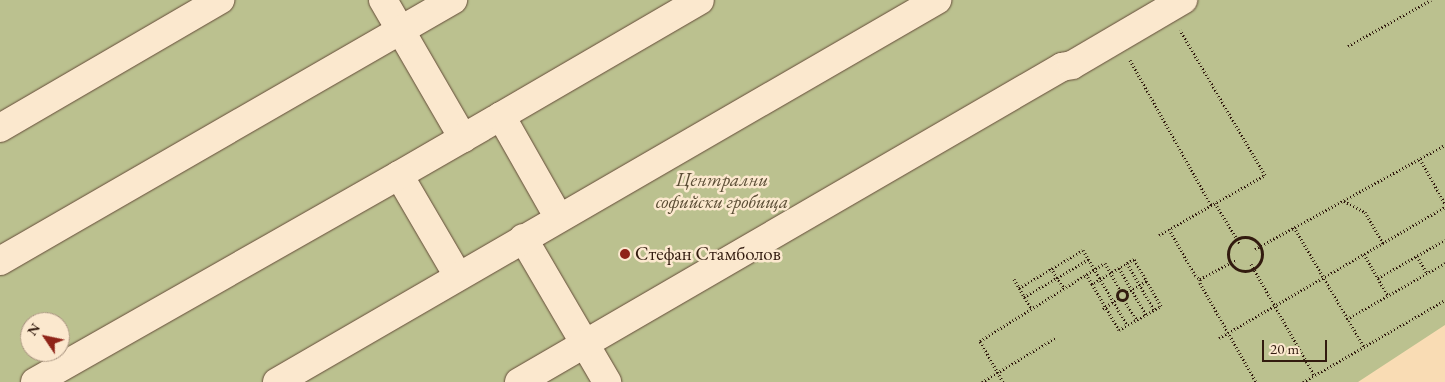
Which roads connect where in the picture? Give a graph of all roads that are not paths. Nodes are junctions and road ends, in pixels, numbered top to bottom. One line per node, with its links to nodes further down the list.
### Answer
1 (220, 0): 9 (lane)
2 (383, 0): 7 (lane)
3 (454, 0): 7 (lane)
4 (700, 0): 8 (lane)
5 (937, 0): 12 (lane)
6 (1176, 4): 16 (lane)
7 (401, 30): 10 (lane); 14 (lane)
8 (501, 116): 10 (lane); 12 (lane)
9 (0, 128)
10 (463, 138): 11 (lane)
11 (399, 175): 15 (lane); 17 (lane)
12 (559, 218): 13 (lane)
13 (523, 238): 15 (lane); 16 (lane)
14 (0, 261)
15 (458, 276): 18 (lane)
16 (584, 344): 19 (lane); 20 (lane)
17 (35, 382)
18 (277, 382)
19 (519, 382)
20 (607, 382)

